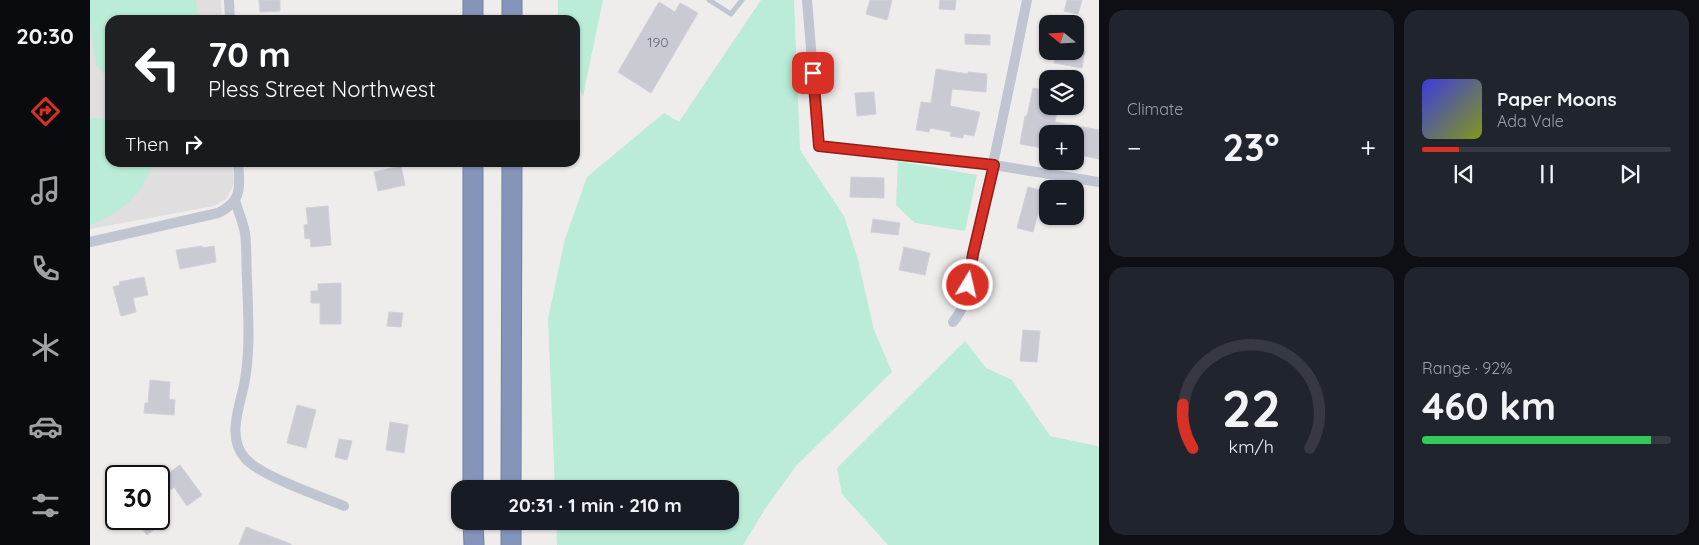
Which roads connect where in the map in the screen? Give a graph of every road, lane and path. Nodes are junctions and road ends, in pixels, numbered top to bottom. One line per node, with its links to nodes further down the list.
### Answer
1 (229, 0): 8 (street)
2 (473, 0): 9 (highway)
3 (512, 0): 10 (highway)
4 (709, 0): 5 (lane)
5 (742, 0)
6 (807, 0): 11 (street)
7 (1027, 0): 11 (street)
8 (230, 15)
9 (473, 15)
10 (512, 15)
11 (994, 165): 15 (street); 18 (street)
12 (238, 167): 16 (street)
13 (473, 167): 19 (highway)
14 (512, 167): 20 (highway)
15 (1099, 182)
16 (235, 200): 17 (street); 21 (street)
17 (90, 242)
18 (953, 322)
19 (473, 480)
20 (512, 480)
21 (344, 506)
22 (474, 530): 24 (highway)
23 (512, 530): 25 (highway)
24 (474, 545)
25 (512, 545)

